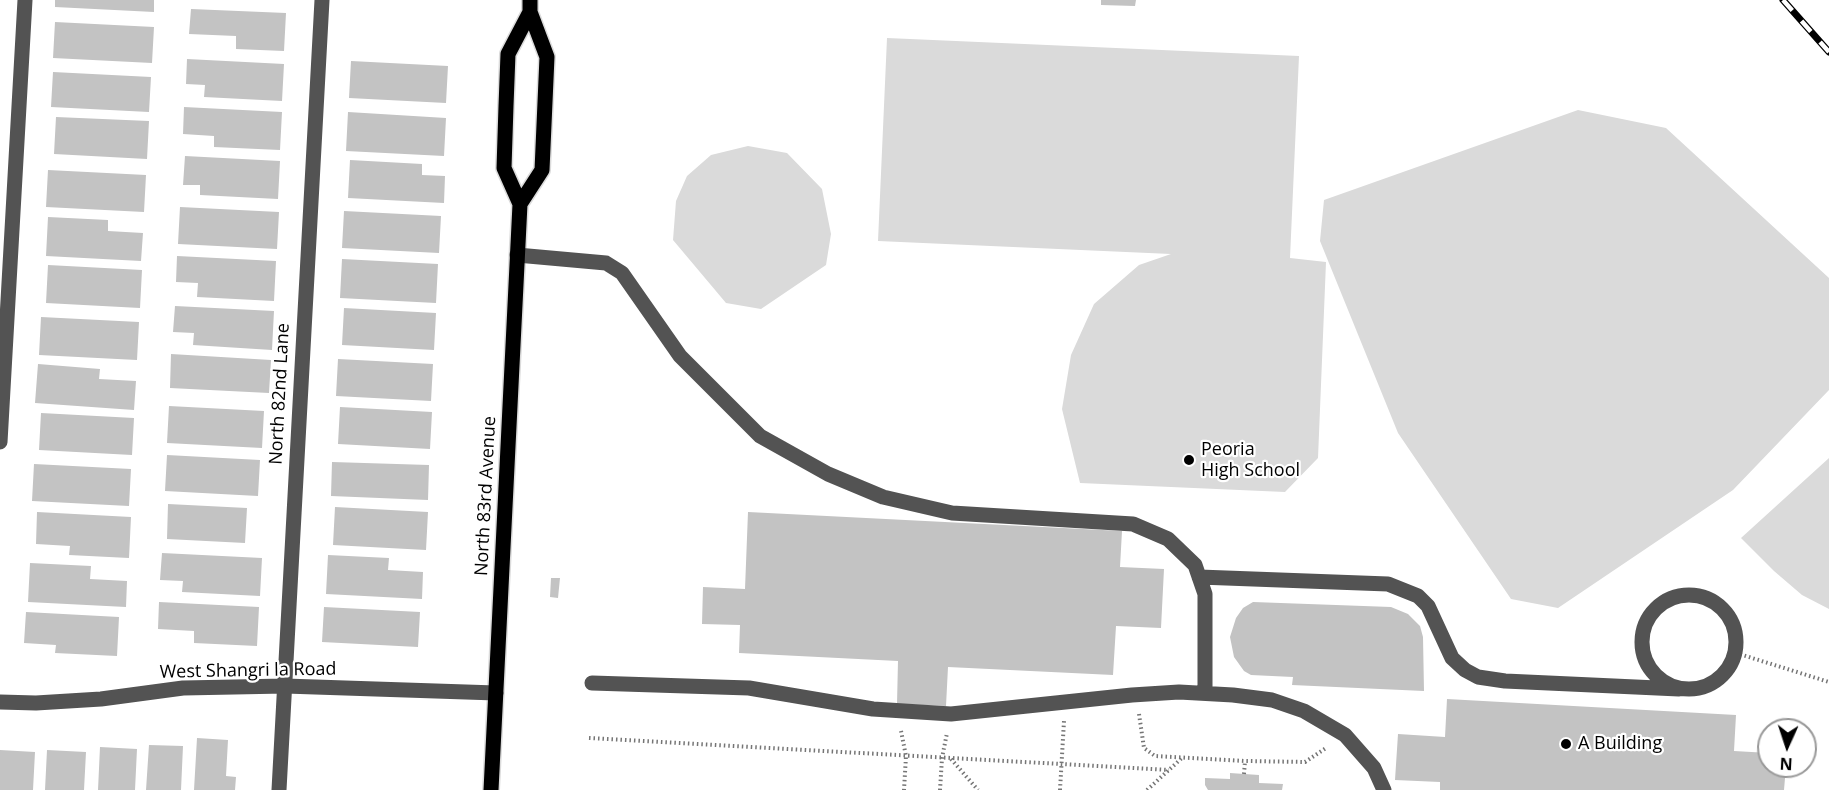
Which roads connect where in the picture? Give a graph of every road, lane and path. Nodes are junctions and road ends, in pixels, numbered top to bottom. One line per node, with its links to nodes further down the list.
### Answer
1 (25, 0): 6 (street)
2 (322, 0): 11 (street, North 82nd Lane)
3 (530, 6): 4 (main road, North 83rd Avenue); 4 (main road, North 83rd Avenue)
4 (520, 204): 5 (main road, North 83rd Avenue)
5 (517, 255): 7 (street); 13 (main road, North 83rd Avenue)
6 (0, 442)
7 (1199, 578): 12 (street); 14 (street)
8 (1736, 653): 9 (path); 12 (street); 12 (street)
9 (1829, 682)
10 (592, 683): 18 (street)
11 (285, 686): 13 (street, West Shangri la Road); 16 (street, West Shangri la Road); 30 (street, North 82nd Lane)
12 (1679, 689)
13 (496, 693): 31 (main road, North 83rd Avenue)
14 (1205, 693): 15 (street); 20 (street)
15 (1137, 695): 17 (street); 23 (path)
16 (0, 702)
17 (1065, 702): 19 (street); 27 (path)
18 (898, 711): 19 (street); 22 (path)
19 (951, 714): 24 (path)
20 (1341, 732): 26 (path); 37 (street)
21 (589, 738): 22 (path)
22 (906, 756): 24 (path); 32 (path)
23 (1184, 757): 26 (path); 28 (path)
24 (942, 758): 25 (path); 33 (path)
25 (950, 758): 27 (path); 34 (path)
26 (1245, 761): 29 (path)
27 (1061, 764): 28 (path); 35 (path)
28 (1169, 771): 36 (path)
29 (1244, 774)
30 (279, 790)
31 (491, 790)
32 (904, 790)
33 (940, 790)
34 (978, 790)
35 (1060, 790)
36 (1147, 790)
37 (1384, 790)

